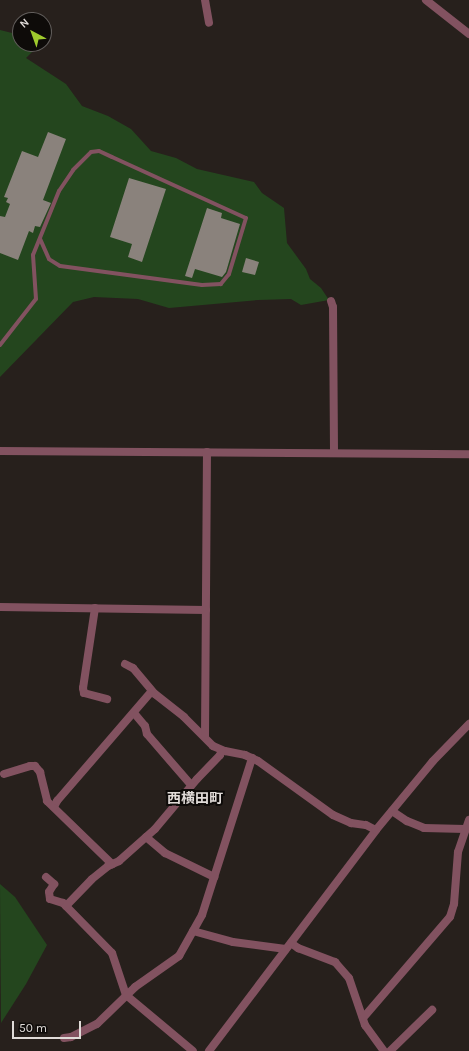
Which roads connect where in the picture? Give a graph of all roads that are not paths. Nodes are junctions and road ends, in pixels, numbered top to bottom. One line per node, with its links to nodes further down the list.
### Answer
1 (205, 0): 3 (street)
2 (426, 0): 4 (street)
3 (209, 23)
4 (469, 34)
5 (40, 239): 5 (lane); 7 (lane)
6 (331, 301): 10 (street)
7 (0, 345)
8 (0, 451): 9 (street)
9 (207, 452): 10 (street); 12 (street)
10 (334, 454): 11 (street)
11 (469, 454)
12 (206, 605): 14 (street); 20 (street)
13 (0, 607): 14 (street)
14 (95, 608): 17 (street)
15 (125, 664): 16 (street)
16 (152, 691): 18 (street); 20 (street)
17 (107, 699)
18 (134, 713): 24 (street); 25 (street)
19 (469, 724): 26 (street)
20 (205, 737): 21 (street)
21 (222, 750): 22 (street); 24 (street)
22 (252, 758): 29 (street); 33 (street)
23 (4, 774): 25 (street)
24 (191, 785): 30 (street)
25 (54, 807): 31 (street)
26 (392, 811): 28 (street); 29 (street)
27 (469, 820): 28 (street)
28 (465, 829): 39 (street)
29 (376, 830): 36 (street)
30 (146, 836): 31 (street); 33 (street)
31 (112, 864): 34 (street)
32 (46, 877): 34 (street)
33 (214, 877): 35 (street)
34 (66, 906): 37 (street)
35 (193, 931): 36 (street); 37 (street)
36 (289, 946): 39 (street); 42 (street)
37 (126, 995): 40 (street); 41 (street)
38 (432, 1010): 44 (street)
39 (363, 1018): 43 (street)
40 (64, 1038)
41 (193, 1051)
42 (209, 1051)
43 (384, 1051)
44 (390, 1051)

